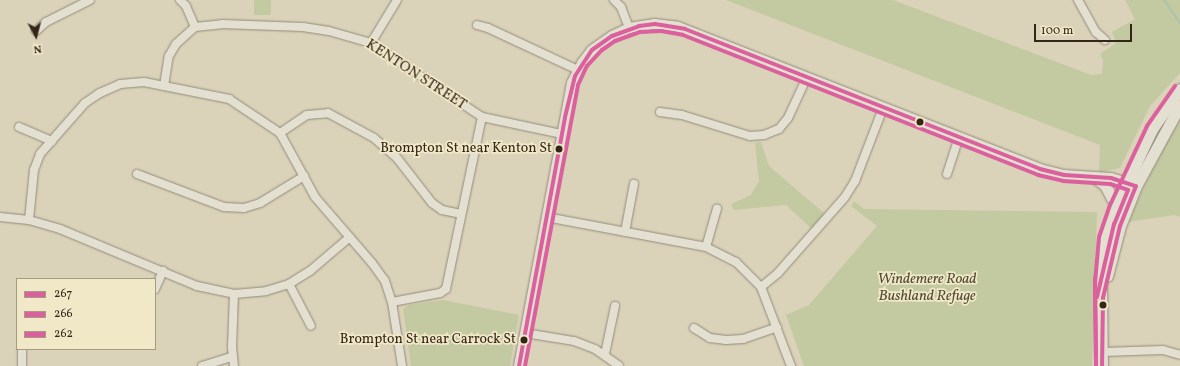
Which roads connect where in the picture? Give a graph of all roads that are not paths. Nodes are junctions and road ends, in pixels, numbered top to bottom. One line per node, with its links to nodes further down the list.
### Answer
1 (90, 0): 9 (street)
2 (180, 0): 7 (street)
3 (397, 0): 11 (street)
4 (614, 0): 8 (street)
5 (1078, 0): 10 (street)
6 (477, 25): 12 (street)
7 (195, 27): 11 (street, KENTON STREET); 14 (street)
8 (629, 28): 12 (street); 13 (street)
9 (36, 32)
10 (1105, 40)
11 (371, 44): 19 (street, KENTON STREET)
12 (578, 70): 22 (street)
13 (807, 77): 17 (street); 18 (street)
14 (164, 86): 21 (street); 24 (street)
15 (1180, 89): 30 (main road)
16 (1180, 106): 30 (main road)
17 (883, 108): 23 (street); 43 (street)
18 (660, 112)
19 (482, 117): 22 (street, KENTON STREET); 33 (street)
20 (19, 127): 24 (street)
21 (280, 133): 27 (street); 33 (street)
22 (562, 134): 35 (street)
23 (959, 138): 26 (street); 28 (street)
24 (52, 141): 36 (street)
25 (137, 174): 27 (street)
26 (947, 174)
27 (304, 176): 38 (street)
28 (1094, 177): 30 (street); 31 (main road)
29 (634, 184): 37 (street)
30 (1131, 184): 31 (main road); 45 (main road)
31 (1116, 206): 45 (main road)
32 (717, 209): 39 (street)
33 (461, 214): 46 (street)
34 (0, 217): 36 (street)
35 (546, 217): 37 (street); 51 (street)
36 (29, 220): 40 (street)
37 (625, 232): 39 (street)
38 (350, 237): 41 (street); 46 (street)
39 (706, 247): 43 (street)
40 (163, 271): 42 (street); 44 (street)
41 (290, 284): 44 (street); 48 (street)
42 (156, 287)
43 (761, 287): 49 (street)
44 (234, 294): 56 (street)
45 (1103, 298): 53 (main road)
46 (392, 302): 60 (street)
47 (615, 306): 54 (street)
48 (311, 326)
49 (776, 327): 50 (street); 63 (street)
50 (694, 328)
51 (525, 333): 54 (street); 61 (street)
52 (22, 350): 57 (street)
53 (1103, 352): 55 (street); 64 (main road)
54 (605, 354): 62 (street)
55 (1180, 355)
56 (232, 357): 58 (street); 59 (street)
57 (22, 366)
58 (202, 366)
59 (234, 366)
60 (402, 366)
61 (519, 366)
62 (619, 366)
63 (791, 366)
64 (1102, 366)

